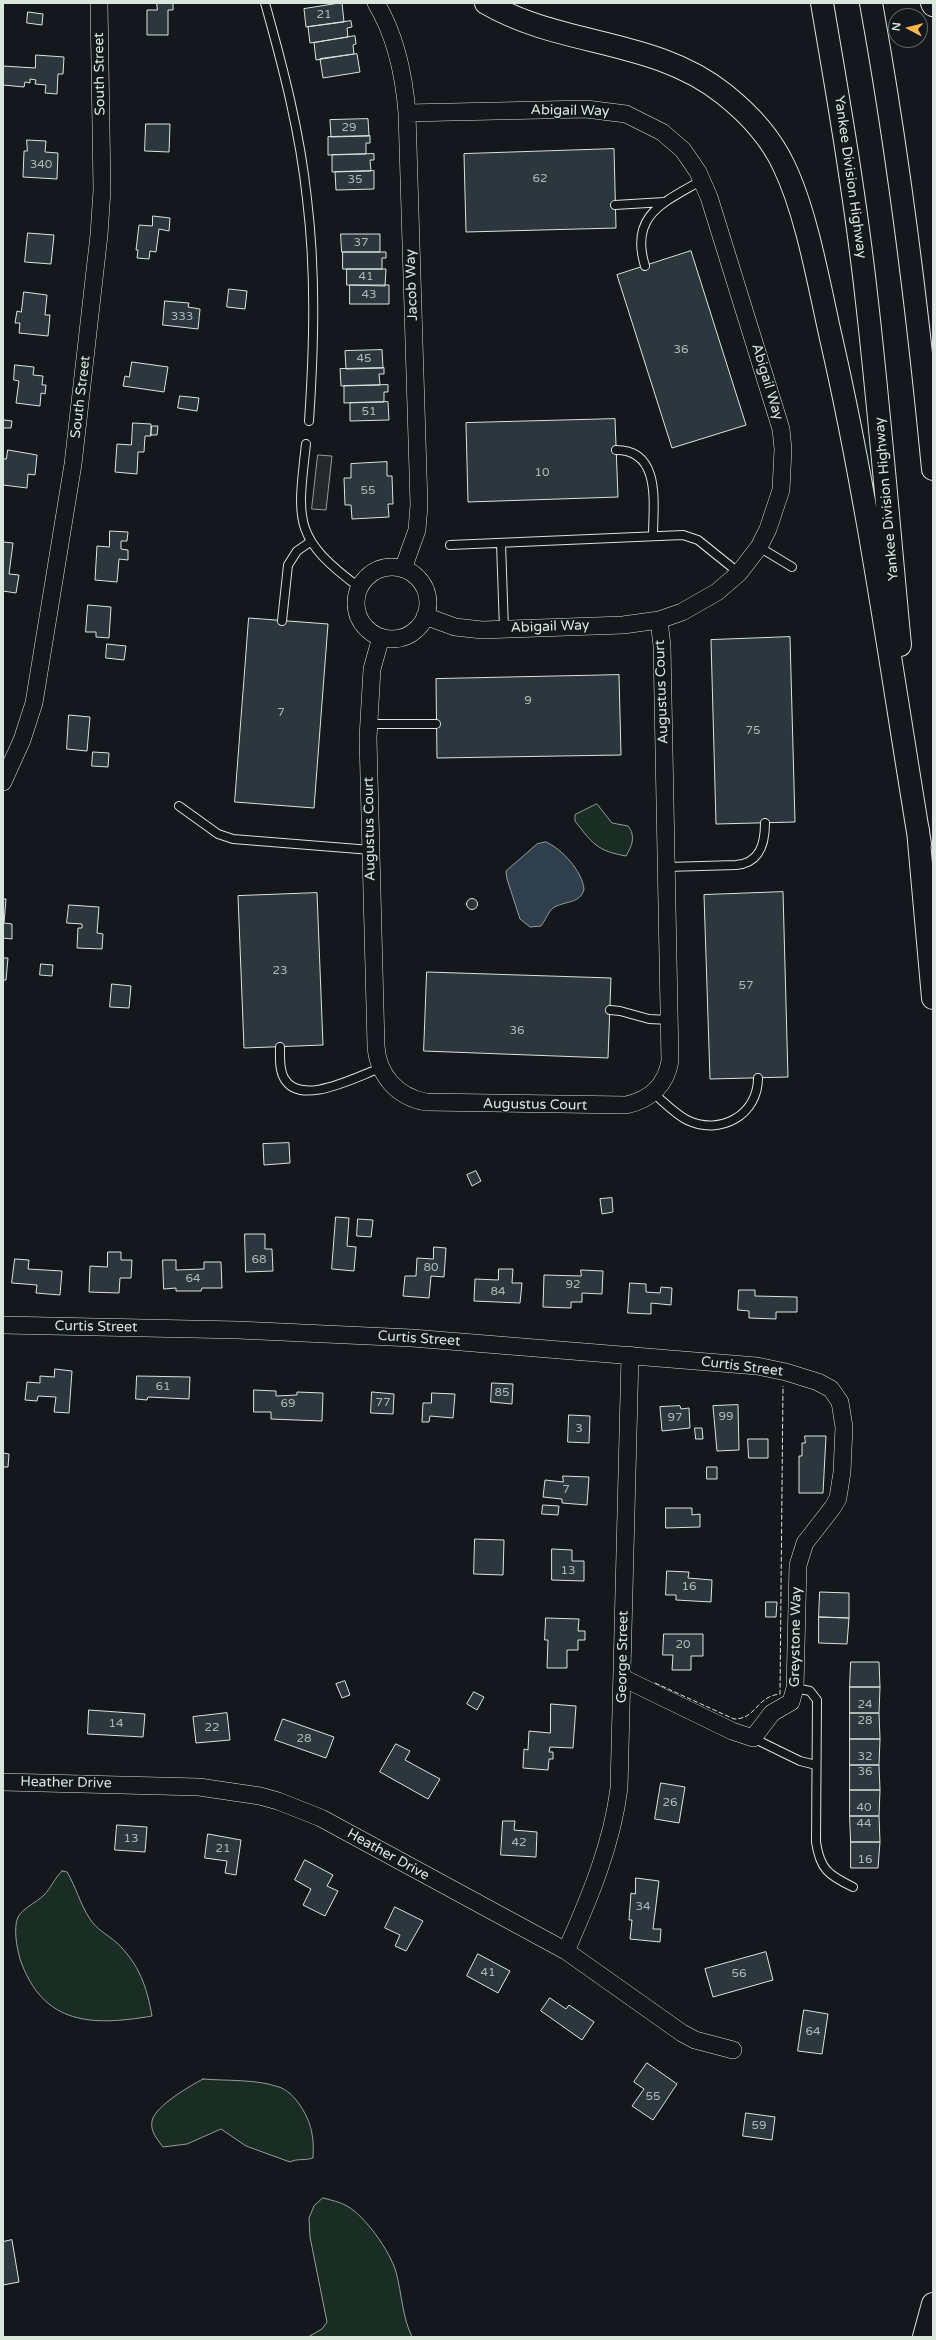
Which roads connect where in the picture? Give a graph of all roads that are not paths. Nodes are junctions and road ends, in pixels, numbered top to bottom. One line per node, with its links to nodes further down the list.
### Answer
1 (99, 3): 32 (street, South Street)
2 (265, 3): 12 (lane)
3 (376, 3): 7 (street, Jacob Way)
4 (486, 3): 35 (highway)
5 (822, 3): 35 (highway, Yankee Division Highway)
6 (871, 3): 15 (highway)
7 (407, 113): 8 (street, Abigail Way); 22 (street, Jacob Way)
8 (702, 180): 9 (lane); 20 (street, Abigail Way)
9 (665, 202): 10 (lane); 11 (lane)
10 (615, 205)
11 (644, 266)
12 (309, 421)
13 (306, 444): 17 (lane)
14 (616, 450): 16 (lane)
15 (933, 469)
16 (653, 536): 18 (lane); 23 (lane)
17 (310, 542): 24 (lane); 27 (lane)
18 (502, 543): 19 (lane); 28 (lane)
19 (450, 545)
20 (759, 547): 21 (lane); 23 (street, Abigail Way)
21 (792, 567)
22 (403, 569): 24 (street); 25 (street)
23 (739, 573): 26 (street, Abigail Way)
24 (360, 588): 29 (street)
25 (425, 616): 28 (street, Abigail Way); 29 (street)
26 (659, 620): 28 (street, Abigail Way); 37 (street, Augustus Court)
27 (282, 621)
28 (504, 629)
29 (381, 637): 30 (street, Augustus Court)
30 (368, 724): 31 (lane); 36 (street, Augustus Court)
31 (436, 724)
32 (3, 782)
33 (180, 806): 36 (lane)
34 (764, 823): 37 (lane)
35 (920, 844): 38 (highway, Yankee Division Highway)
36 (371, 850): 42 (street, Augustus Court)
37 (667, 867): 40 (street, Augustus Court)
38 (933, 998)
39 (610, 1010): 40 (lane)
40 (670, 1020): 44 (street, Augustus Court)
41 (280, 1047): 42 (lane)
42 (381, 1068): 44 (street, Augustus Court)
43 (758, 1078): 44 (lane)
44 (653, 1093)
45 (3, 1325): 46 (street, Curtis Street)
46 (630, 1355): 47 (street, Curtis Street); 48 (street, George Street)
47 (831, 1389): 49 (street, Greystone Way)
48 (623, 1678): 50 (street); 54 (street, George Street)
49 (795, 1688): 50 (street, Greystone Way); 51 (lane)
50 (753, 1738): 51 (lane)
51 (816, 1765): 53 (lane)
52 (3, 1782): 54 (street, Heather Drive)
53 (853, 1887)
54 (566, 1951): 55 (street, Heather Drive)
55 (733, 2050)
56 (933, 2304): 57 (highway)
57 (924, 2337)

